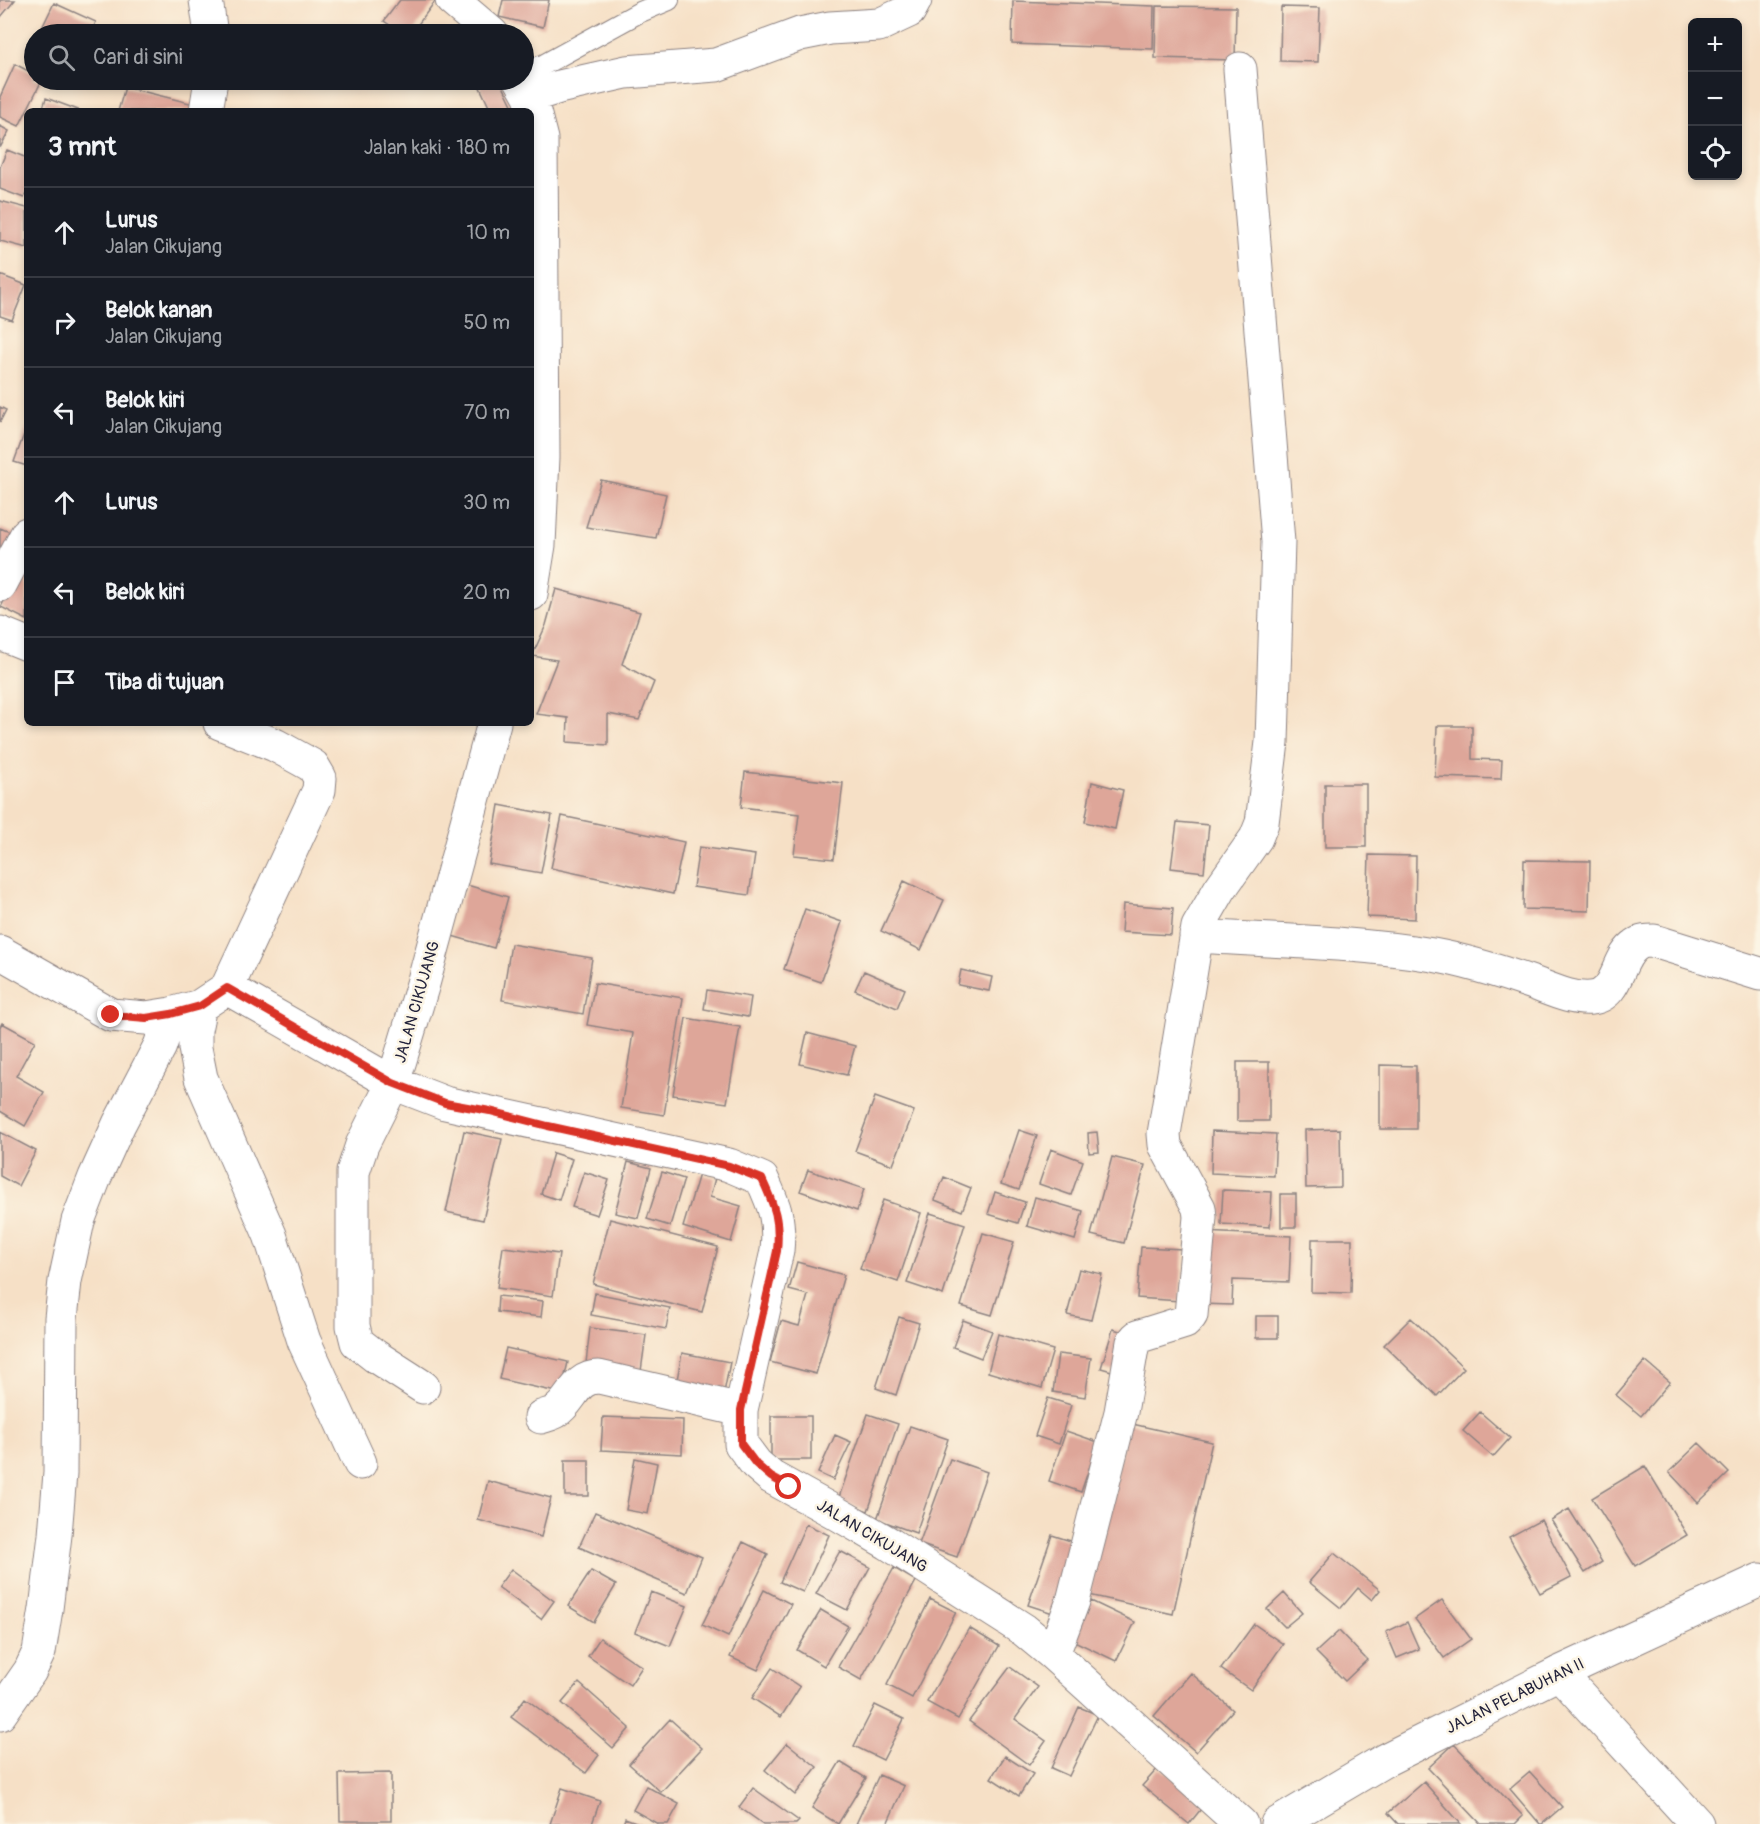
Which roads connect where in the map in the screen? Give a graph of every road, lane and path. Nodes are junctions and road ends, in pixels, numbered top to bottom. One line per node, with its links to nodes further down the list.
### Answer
1 (206, 0): 5 (street)
2 (452, 0): 6 (street)
3 (669, 0): 8 (lane)
4 (915, 0): 10 (street)
5 (210, 24)
6 (480, 24)
7 (1240, 69): 20 (street)
8 (534, 89)
9 (209, 90): 11 (street)
10 (530, 99)
11 (206, 108)
12 (534, 209): 14 (street)
13 (24, 540): 15 (street)
14 (534, 576)
15 (0, 585)
16 (0, 633): 17 (street)
17 (24, 643)
18 (227, 726): 23 (street)
19 (493, 726): 25 (street, JALAN CIKUJANG)
20 (1196, 936): 22 (street); 31 (street)
21 (0, 952): 24 (street)
22 (1760, 974)
23 (227, 988): 24 (street); 25 (street)
24 (186, 1010): 29 (street); 33 (street)
25 (393, 1083): 26 (street); 27 (street, JALAN CIKUJANG)
26 (423, 1386)
27 (741, 1410): 28 (street); 31 (street, JALAN CIKUJANG)
28 (542, 1417)
29 (360, 1463)
30 (1760, 1580): 32 (street, JALAN PELABUHAN II)
31 (1053, 1654): 34 (street, JALAN CIKUJANG)
32 (1559, 1673): 35 (street, JALAN PELABUHAN II); 36 (street)
33 (0, 1714)
34 (1241, 1824)
35 (1277, 1824)
36 (1697, 1824)

